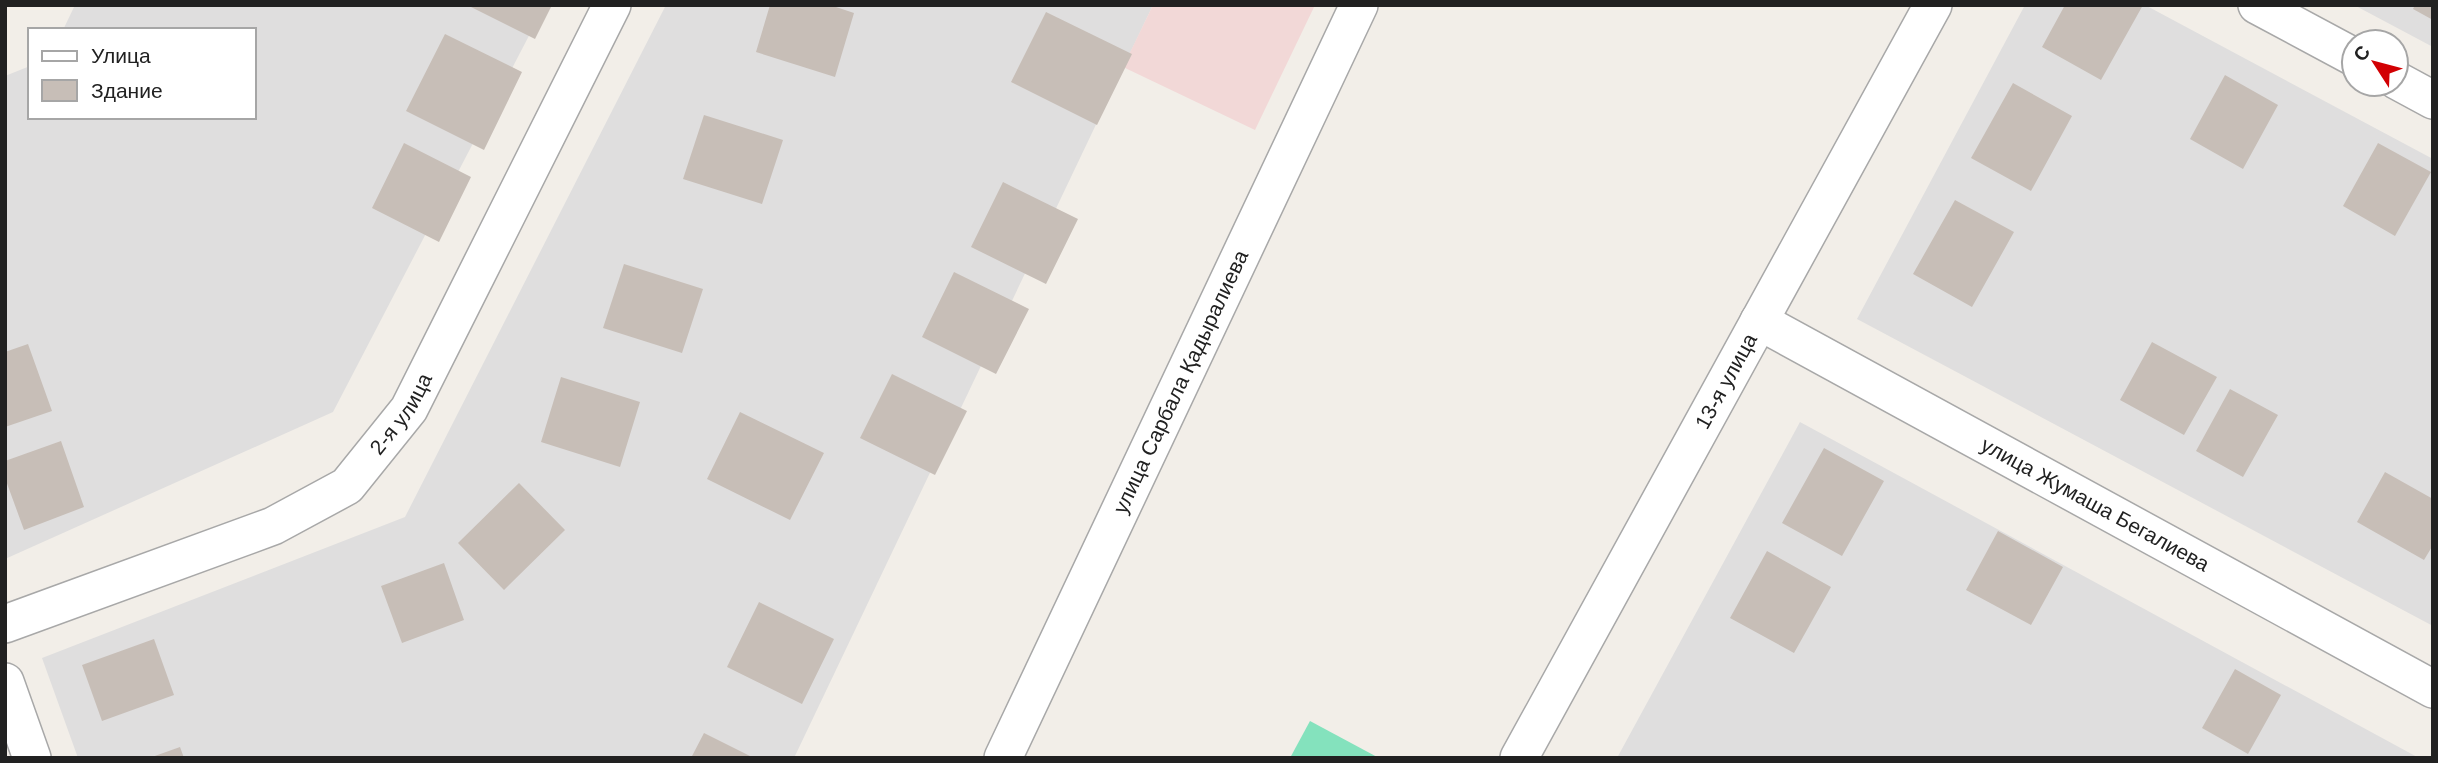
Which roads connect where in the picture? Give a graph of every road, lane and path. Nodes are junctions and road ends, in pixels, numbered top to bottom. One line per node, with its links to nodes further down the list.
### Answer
1 (612, 5): 9 (street, 2-я улица)
2 (1359, 5): 13 (street, улица Сарбала Қадыралиева)
3 (1933, 5): 8 (street, 13-я улица)
4 (2257, 5): 5 (street)
5 (2340, 49)
6 (2410, 88): 7 (street)
7 (2433, 100)
8 (1759, 321): 11 (street, улица Жумаша Бегалиева); 14 (street, 13-я улица)
9 (5, 624)
10 (5, 682): 12 (street)
11 (2433, 689)
12 (32, 758)
13 (1003, 758)
14 (1519, 758)

